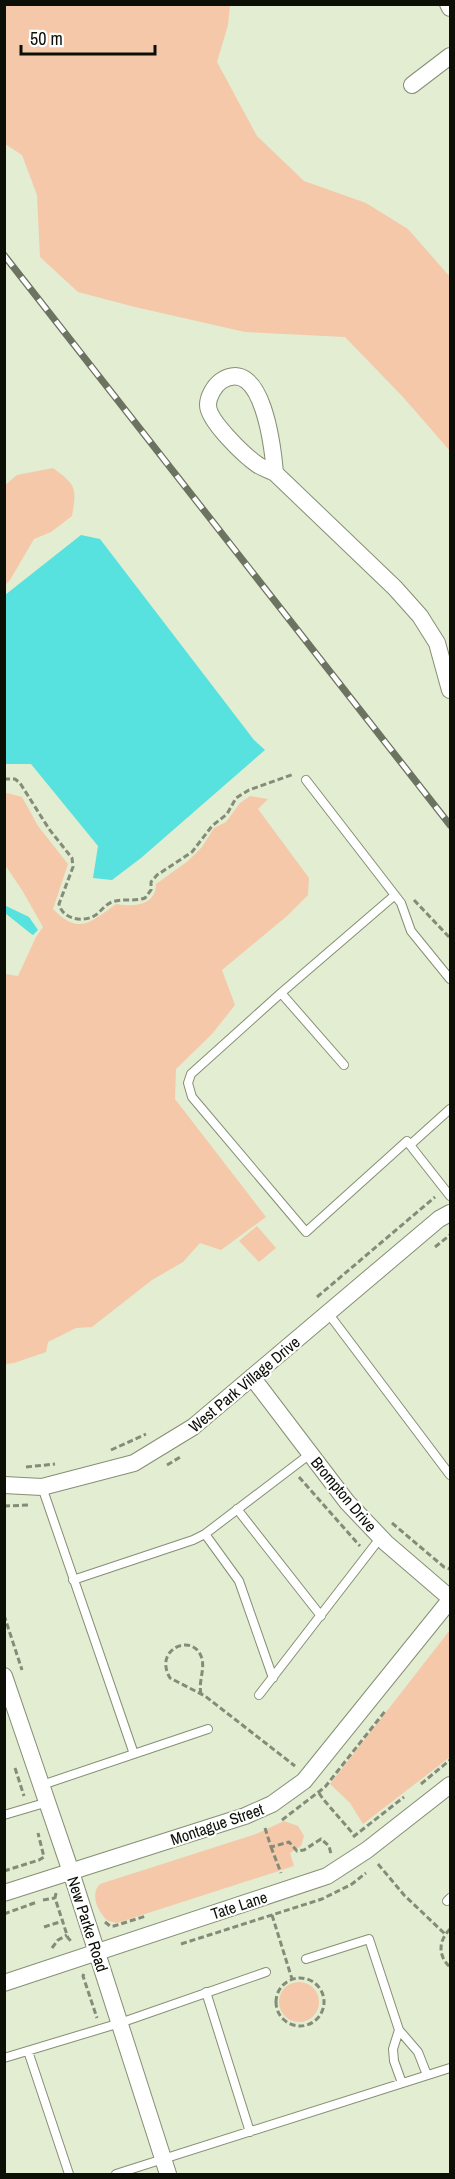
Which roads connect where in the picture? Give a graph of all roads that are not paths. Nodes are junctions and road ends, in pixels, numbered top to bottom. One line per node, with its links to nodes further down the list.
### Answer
1 (450, 56): 2 (street)
2 (412, 85)
3 (275, 473): 3 (street); 4 (street)
4 (450, 690)
5 (306, 780): 6 (lane)
6 (395, 895): 7 (lane); 8 (lane)
7 (450, 979)
8 (281, 993): 9 (lane); 11 (lane)
9 (344, 1065)
10 (450, 1109): 11 (lane)
11 (410, 1145): 12 (lane)
12 (448, 1192)
13 (450, 1213): 14 (street, West Park Village Drive)
14 (328, 1313): 15 (street, West Park Village Drive); 17 (lane)
15 (252, 1377): 16 (street, Brompton Drive); 19 (street, West Park Village Drive)
16 (310, 1454): 20 (lane); 22 (street, Brompton Drive)
17 (450, 1475)
18 (4, 1485): 19 (street, West Park Village Drive)
19 (42, 1487): 23 (lane)
20 (237, 1509): 21 (lane); 25 (lane)
21 (205, 1534): 23 (lane); 27 (lane)
22 (381, 1537): 24 (street, Brompton Drive); 25 (lane)
23 (73, 1580): 30 (lane)
24 (450, 1599): 35 (street, Montague Street)
25 (321, 1616): 27 (lane)
26 (4, 1676): 31 (street, New Parke Road)
27 (273, 1678): 28 (lane)
28 (259, 1695)
29 (208, 1729): 30 (lane)
30 (134, 1754): 31 (lane)
31 (42, 1785): 33 (street, New Parke Road)
32 (450, 1785): 37 (street, Tate Lane)
33 (48, 1802): 34 (lane); 35 (street, New Parke Road)
34 (4, 1815)
35 (64, 1874): 36 (street, Montague Street); 37 (street, New Parke Road)
36 (4, 1893)
37 (96, 1951): 40 (street, Tate Lane); 42 (street, New Parke Road)
38 (306, 1959): 43 (lane)
39 (266, 1972): 41 (lane)
40 (4, 1983)
41 (206, 1992): 42 (lane); 49 (lane)
42 (120, 2023): 44 (lane); 50 (street, New Parke Road)
43 (399, 2030): 47 (lane); 48 (lane)
44 (28, 2051): 45 (lane); 51 (lane)
45 (4, 2058)
46 (450, 2068): 47 (lane)
47 (427, 2076): 48 (lane)
48 (402, 2083): 49 (lane)
49 (250, 2132): 50 (lane)
50 (165, 2167): 52 (lane)
51 (69, 2175)
52 (116, 2175)

